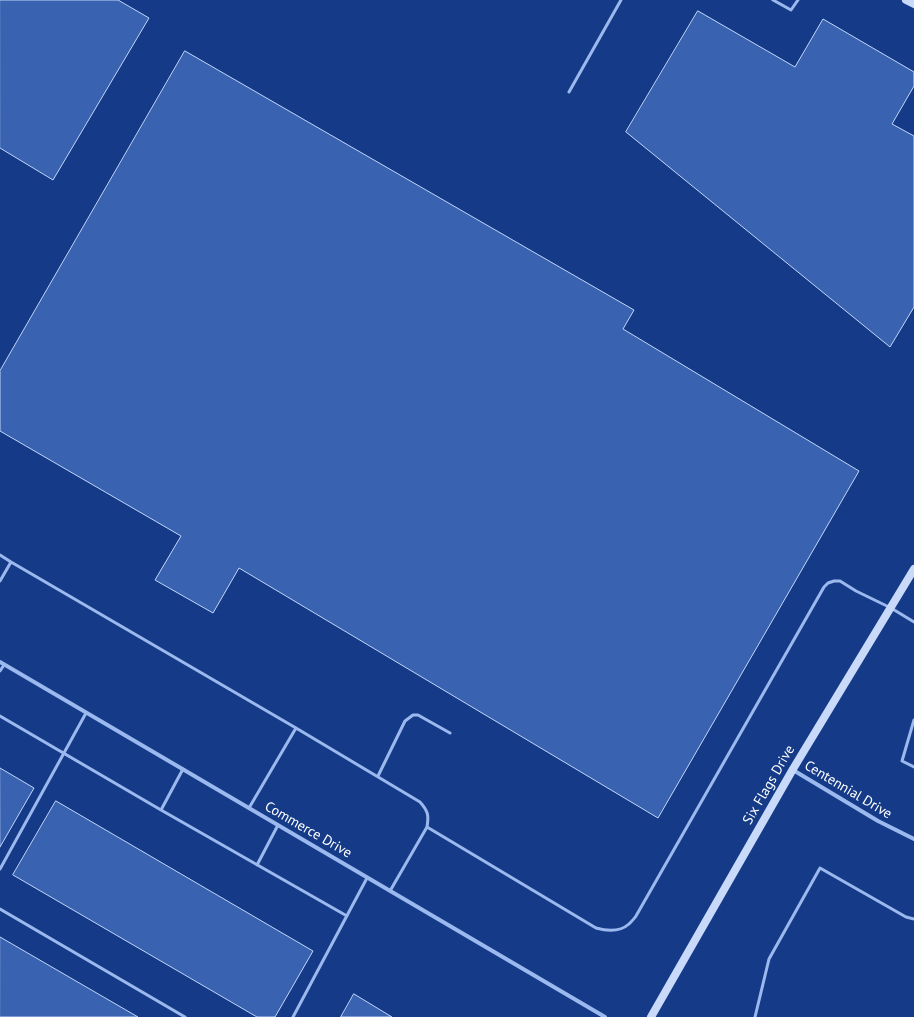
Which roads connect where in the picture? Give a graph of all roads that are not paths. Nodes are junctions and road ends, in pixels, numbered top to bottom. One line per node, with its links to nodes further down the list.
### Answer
1 (621, 0): 6 (lane)
2 (773, 0): 3 (lane)
3 (798, 0)
4 (906, 0): 5 (street)
5 (914, 4)
6 (569, 92)
7 (0, 555): 8 (lane)
8 (11, 562): 10 (lane); 18 (lane)
9 (914, 569): 11 (street, Six Flags Drive)
10 (0, 582)
11 (891, 608): 12 (lane); 23 (street, Six Flags Drive); 28 (lane)
12 (914, 622)
13 (2, 664): 14 (lane); 15 (street, Commerce Drive)
14 (0, 671)
15 (86, 713): 20 (lane); 22 (street, Commerce Drive)
16 (0, 716): 20 (lane)
17 (914, 720): 21 (lane)
18 (296, 728): 24 (lane); 25 (lane)
19 (450, 734): 24 (lane)
20 (64, 753): 26 (lane); 31 (lane)
21 (914, 768)
22 (183, 770): 25 (street, Commerce Drive); 26 (lane)
23 (793, 770): 29 (street, Centennial Drive); 40 (street, Six Flags Drive)
24 (378, 776): 28 (lane)
25 (249, 808): 27 (street, Commerce Drive)
26 (161, 810): 30 (lane)
27 (278, 825): 30 (lane); 32 (street, Commerce Drive)
28 (427, 827): 33 (lane)
29 (914, 839)
30 (257, 865): 35 (lane)
31 (0, 869)
32 (367, 878): 33 (street, Commerce Drive); 35 (lane)
33 (390, 891): 39 (street, Commerce Drive)
34 (0, 909): 37 (lane)
35 (347, 916): 38 (lane)
36 (914, 919): 41 (lane)
37 (185, 1017)
38 (293, 1017)
39 (605, 1017)
40 (651, 1017)
41 (755, 1017)

